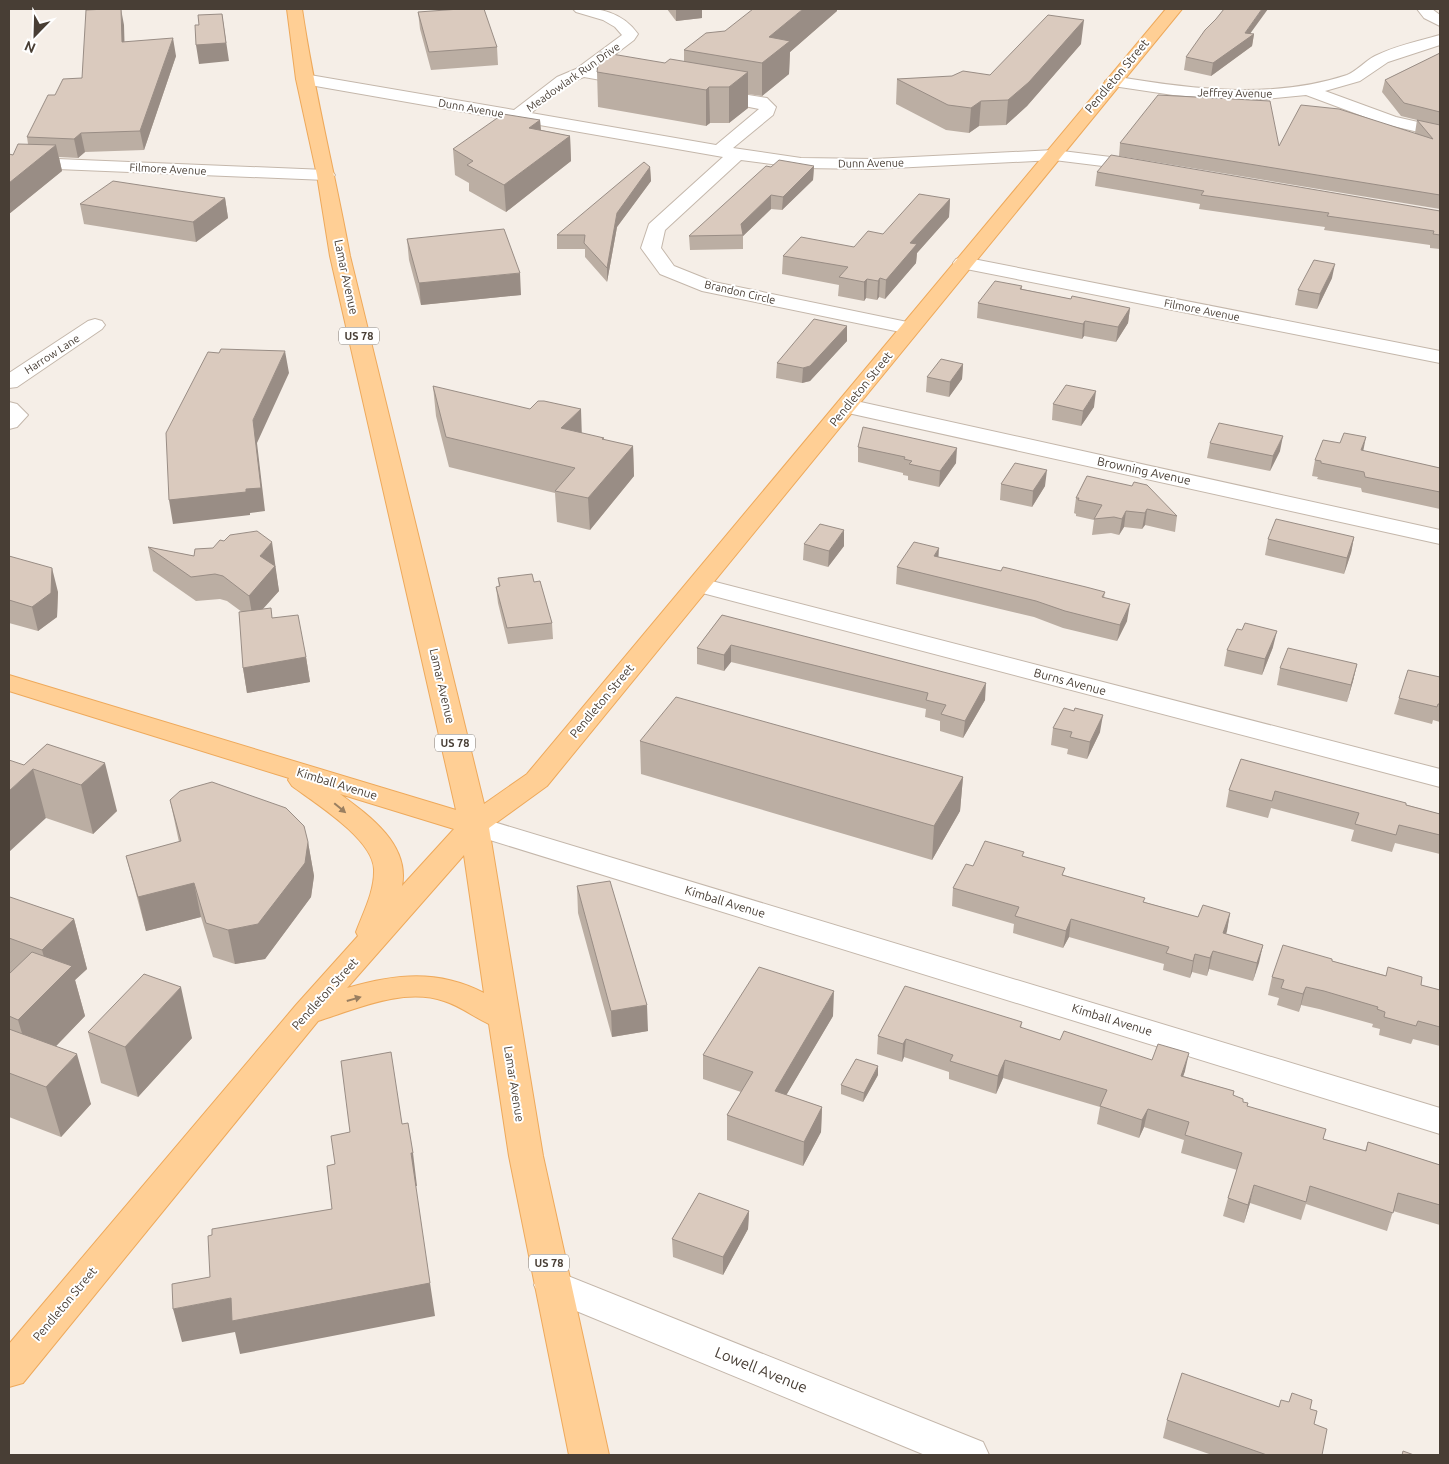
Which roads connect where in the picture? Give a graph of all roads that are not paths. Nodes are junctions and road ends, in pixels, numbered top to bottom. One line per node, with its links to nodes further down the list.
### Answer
1 (294, 9): 8 (main road, Lamar Avenue / US 78)
2 (581, 9): 7 (street, Meadowlark Run Drive)
3 (1174, 9): 9 (main road, Pendleton Street)
4 (1424, 9): 5 (street)
5 (1440, 22)
6 (1440, 40): 11 (street, Jeffrey Avenue)
7 (582, 72): 10 (street); 13 (street, Meadowlark Run Drive)
8 (304, 79): 13 (street, Dunn Avenue); 19 (main road, Lamar Avenue / US 78)
9 (1113, 81): 11 (street, Jeffrey Avenue); 16 (main road, Pendleton Street)
10 (648, 83)
11 (1309, 90): 14 (street)
12 (694, 91): 15 (street)
13 (517, 116): 15 (street, Dunn Avenue)
14 (1440, 132)
15 (728, 152): 16 (street, Dunn Avenue); 22 (street, Brandon Circle)
16 (1054, 154): 18 (street, Dunn Avenue); 20 (main road, Pendleton Street)
17 (9, 162): 19 (street, Filmore Avenue)
18 (1161, 170)
19 (326, 174): 33 (main road, Lamar Avenue / US 78)
20 (963, 263): 22 (main road, Pendleton Street); 23 (street, Filmore Avenue)
21 (95, 325): 24 (street, Harrow Lane)
22 (910, 328): 25 (main road, Pendleton Street)
23 (1440, 356)
24 (9, 382)
25 (847, 406): 28 (street, Browning Avenue); 29 (main road, Pendleton Street)
26 (9, 409): 27 (street)
27 (9, 422)
28 (1440, 537)
29 (700, 585): 32 (street, Burns Avenue); 33 (main road, Pendleton Street)
30 (9, 683): 31 (main road, Kimball Avenue)
31 (286, 768): 33 (main road, Kimball Avenue); 34 (main road, one-way to 34)
32 (1440, 778)
33 (474, 825): 34 (main road, Pendleton Street); 36 (main road, Lamar Avenue / US 78); 37 (street, Kimball Avenue)
34 (364, 949): 35 (main road, Pendleton Street)
35 (307, 1013): 36 (main road, one-way to 36); 39 (main road, Pendleton Street)
36 (503, 1018): 38 (main road, Lamar Avenue / US 78)
37 (1440, 1121)
38 (553, 1284): 40 (main road, Lamar Avenue / US 78); 41 (street, Lowell Avenue)
39 (9, 1371)
40 (589, 1455)
41 (969, 1455)

